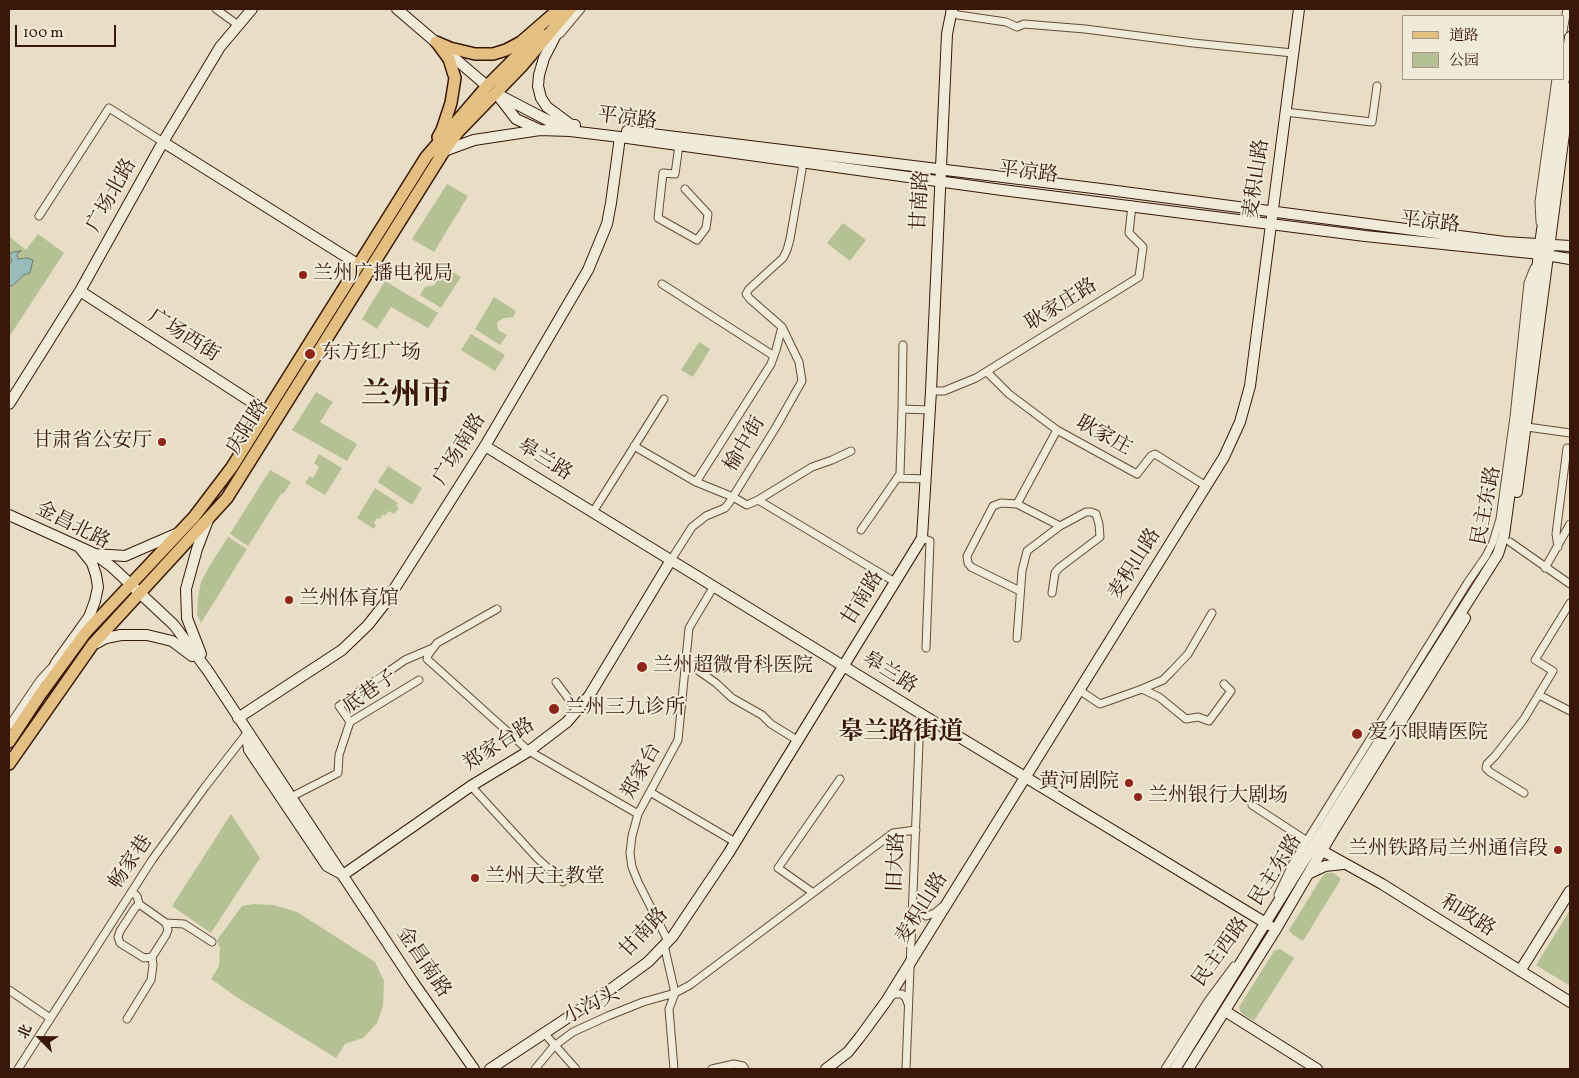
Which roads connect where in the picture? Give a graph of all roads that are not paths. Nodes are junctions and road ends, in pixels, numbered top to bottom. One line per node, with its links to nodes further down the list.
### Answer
1 (216, 9): 10 (street)
2 (252, 9): 10 (street, 广场北路)
3 (396, 9): 13 (street, 平凉路)
4 (559, 9): 13 (main road); 19 (main road)
5 (570, 9): 14 (street); 19 (main road)
6 (581, 9): 14 (street)
7 (1299, 9): 15 (street, 麦积山路)
8 (1567, 9): 11 (street)
9 (951, 10): 15 (street); 29 (street, 甘南路)
10 (238, 25): 24 (street, 广场北路)
11 (1564, 26)
12 (1570, 37): 36 (street, 民主东路)
13 (436, 42): 19 (street, 平凉路); 27 (main road)
14 (551, 46): 21 (street)
15 (1293, 53): 20 (street, 麦积山路)
16 (1556, 80): 36 (street, 民主东路)
17 (1377, 86): 20 (street)
18 (1570, 88): 36 (street, 民主东路)
19 (492, 90): 21 (street, 平凉路); 22 (street, 平凉路); 26 (main road, 庆阳路); 27 (main road, 庆阳路)
20 (1285, 112): 32 (street, 麦积山路)
21 (571, 125): 28 (street, 平凉路)
22 (540, 130): 23 (street, 平凉路); 26 (street)
23 (620, 137): 25 (street, 平凉路); 54 (street, 广场南路)
24 (163, 142): 33 (street); 38 (street); 40 (street, 广场北路)
25 (679, 145): 28 (street, 平凉路); 30 (street)
26 (444, 151): 67 (main road, 庆阳路)
27 (426, 157): 38 (main road, 庆阳路)
28 (802, 157): 29 (street, 平凉路); 41 (street, 榆中街)
29 (941, 175): 31 (street, 平凉路); 32 (street, 平凉路); 45 (street, 甘南路)
30 (685, 189)
31 (1132, 205): 34 (street, 平凉路); 44 (street, 耿家庄路)
32 (1272, 212): 34 (street, 麦积山路); 36 (street, 平凉路)
33 (39, 216)
34 (1270, 224): 36 (street, 平凉路); 61 (street, 麦积山路)
35 (1570, 246): 36 (street, 平凉路)
36 (1544, 249): 37 (street, 平凉路); 51 (street, 民主东路); 124 (street, 民主东路)
37 (1570, 260)
38 (359, 265): 50 (main road, 庆阳路)
39 (662, 284): 43 (street)
40 (80, 291): 47 (street, 广场北路); 50 (street, 广场西街)
41 (782, 327): 43 (street, 榆中街); 62 (street, 榆中街)
42 (903, 345): 48 (street)
43 (774, 356): 60 (street, 榆中街)
44 (987, 372): 45 (street, 耿家庄路); 52 (street, 耿家庄)
45 (931, 391): 49 (street, 甘南路)
46 (664, 399): 55 (street)
47 (9, 404)
48 (902, 409): 49 (street); 58 (street)
49 (930, 410): 59 (street, 甘南路)
50 (268, 412): 71 (main road, 庆阳路)
51 (1527, 427): 53 (street); 73 (street, 民主东路)
52 (1057, 430): 61 (street, 耿家庄); 64 (street)
53 (1570, 433)
54 (485, 446): 65 (street, 皋兰路); 106 (street, 广场南路)
55 (634, 446): 60 (street); 65 (street)
56 (1567, 448): 75 (street)
57 (851, 451): 63 (street)
58 (897, 478): 59 (street); 70 (street)
59 (926, 479): 72 (street, 甘南路)
60 (696, 482): 62 (street)
61 (1206, 486): 100 (street, 麦积山路)
62 (734, 497): 63 (street); 77 (street, 榆中街)
63 (758, 500): 79 (street)
64 (1017, 504): 69 (street); 83 (street)
65 (593, 512): 77 (street, 皋兰路)
66 (9, 515): 74 (street, 金昌北路)
67 (210, 516): 82 (main road, 庆阳路); 95 (street)
68 (1570, 524): 75 (street)
69 (1060, 526): 83 (street); 84 (street)
70 (861, 530)
71 (179, 532): 76 (street); 82 (main road, 庆阳路)
72 (922, 538): 79 (street, 甘南路); 90 (street)
73 (1510, 542): 78 (street); 124 (street, 民主东路)
74 (78, 545): 76 (street, 金昌北路); 93 (street)
75 (1558, 547): 78 (street)
76 (93, 553): 82 (street, 金昌北路)
77 (671, 560): 81 (street, 皋兰路); 103 (street, 郑家台路)
78 (1545, 568): 80 (street)
79 (895, 582): 94 (street, 甘南路)
80 (1570, 584)
81 (714, 586): 92 (street, 郑家台); 94 (street, 皋兰路)
82 (135, 588): 91 (main road, 庆阳路); 95 (street, 金昌南路); 101 (main road, 庆阳路)
83 (1020, 591): 88 (street)
84 (1052, 593)
85 (1570, 602): 102 (street)
86 (497, 609): 89 (street)
87 (1212, 612): 99 (street)
88 (1017, 638)
89 (433, 648): 107 (street); 112 (street)
90 (926, 648)
91 (80, 660): 95 (street); 113 (main road, 庆阳路)
92 (686, 662): 110 (street); 117 (street, 郑家台)
93 (56, 663): 101 (street); 108 (street)
94 (843, 666): 105 (street, 皋兰路); 110 (street, 甘南路)
95 (208, 672): 106 (street, 金昌南路)
96 (419, 680): 107 (street, 底巷子)
97 (556, 682): 103 (street)
98 (1224, 684): 99 (street)
99 (1142, 689): 100 (street)
100 (1079, 690): 114 (street, 麦积山路)
101 (40, 695): 111 (main road, 庆阳路)
102 (1540, 695): 104 (street); 118 (street)
103 (578, 710): 112 (street, 郑家台路)
104 (1570, 711)
105 (922, 715): 114 (street, 皋兰路); 122 (street, 旧大路)
106 (238, 718): 109 (street, 金昌南路)
107 (350, 722): 119 (street, 底巷子)
108 (9, 726)
109 (247, 732): 119 (street, 金昌南路); 127 (street, 金昌南路); 131 (street, 畅家巷)
110 (797, 740): 123 (street, 甘南路)
111 (9, 742)
112 (529, 751): 116 (street, 郑家台路); 121 (street)
113 (9, 764)
114 (1025, 777): 133 (street, 麦积山路); 136 (street, 皋兰路)
115 (840, 779): 132 (street)
116 (471, 786): 127 (street, 郑家台路); 128 (street)
117 (650, 792): 121 (street, 郑家台); 123 (street)
118 (1524, 793)
119 (291, 797): 127 (street, 金昌南路)
120 (1252, 806): 124 (street)
121 (638, 814): 139 (street, 郑家台)
122 (916, 830): 129 (street, 旧大路); 132 (street, 小沟头)
123 (735, 842): 139 (street, 甘南路)
124 (1314, 846): 125 (street, 和政路); 126 (street, 民主东路); 136 (street, 民主东路)
125 (1344, 864): 126 (street); 142 (street, 和政路)
126 (1310, 873): 137 (street, 民主东路)
127 (343, 875): 154 (street, 金昌南路)
128 (562, 882)
129 (914, 890): 133 (street); 141 (street, 旧大路)
130 (1570, 891): 142 (street)
131 (132, 892): 134 (street); 149 (street, 畅家巷)
132 (812, 892): 144 (street, 小沟头)
133 (952, 895): 141 (street, 麦积山路)
134 (139, 904): 135 (street); 140 (street)
135 (166, 923): 138 (street); 140 (street)
136 (1265, 923): 137 (street, 皋兰路); 163 (street, 民主西路); 164 (street, 民主西路)
137 (1276, 930): 146 (street, 民主西路)
138 (212, 942)
139 (666, 943): 144 (street, 郑家台); 151 (street, 甘南路)
140 (152, 957): 150 (street)
141 (911, 962): 147 (street, 麦积山路); 148 (street, 旧大路)
142 (1520, 972): 145 (street, 和政路)
143 (9, 990): 149 (street)
144 (675, 993): 152 (street, 小沟头); 158 (street)
145 (1570, 1002)
146 (1226, 1011): 165 (street, 民主西路); 166 (street)
147 (878, 1012): 148 (street); 161 (street, 麦积山路)
148 (908, 1012): 162 (street, 旧大路)
149 (50, 1018): 153 (street, 畅家巷)
150 (127, 1019)
151 (544, 1033): 152 (street); 155 (street, 甘南路)
152 (554, 1046): 156 (street, 小沟头); 157 (street)
153 (18, 1069)
154 (474, 1069)
155 (490, 1069)
156 (535, 1069)
157 (576, 1069)
158 (674, 1069)
159 (712, 1069): 160 (street)
160 (745, 1069)
161 (826, 1069)
162 (906, 1069)
163 (1165, 1069)
164 (1175, 1069)
165 (1188, 1069)
166 (1317, 1069)

